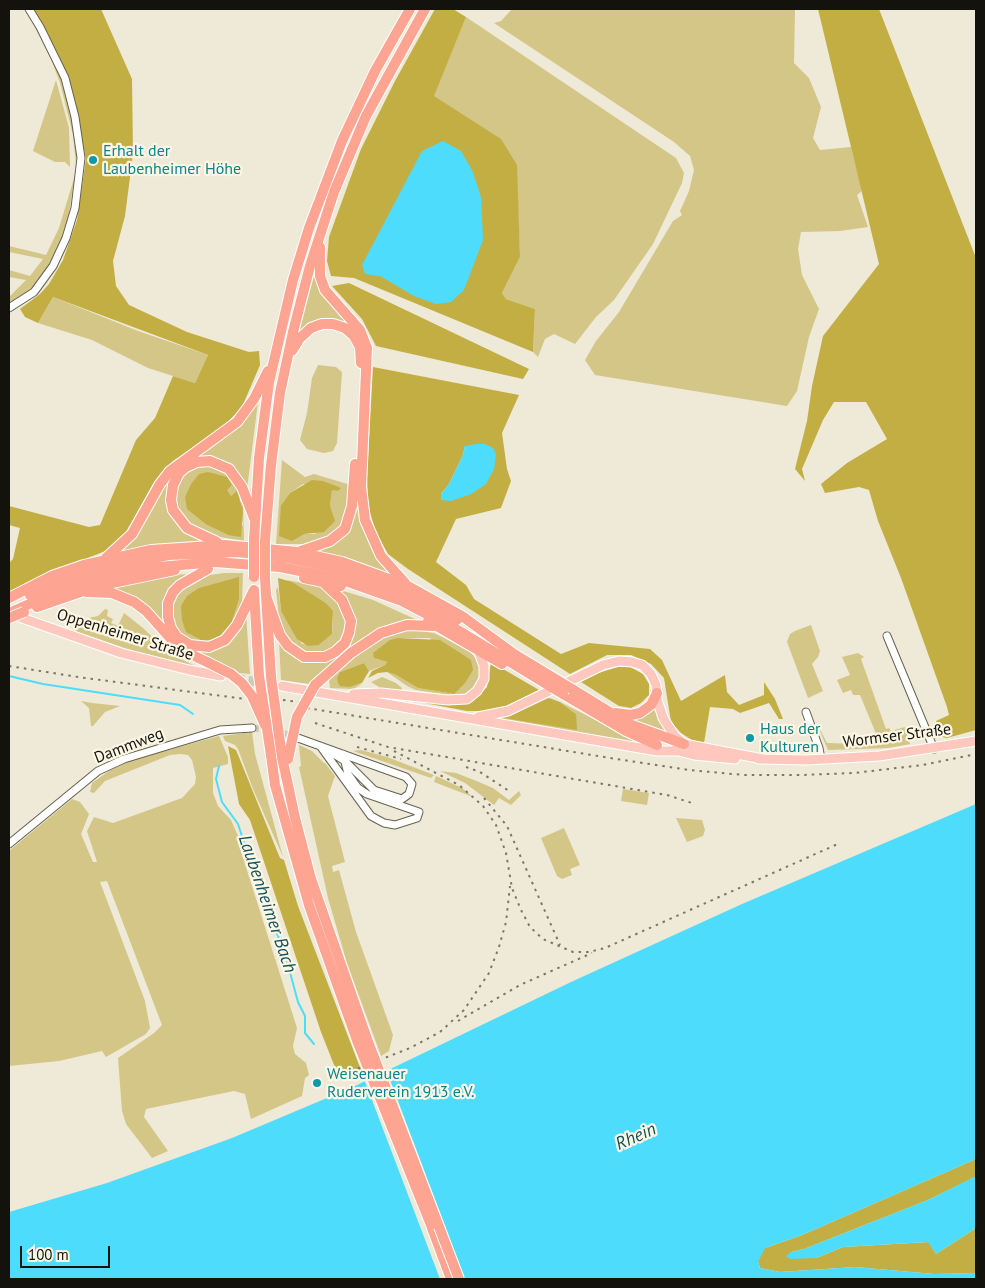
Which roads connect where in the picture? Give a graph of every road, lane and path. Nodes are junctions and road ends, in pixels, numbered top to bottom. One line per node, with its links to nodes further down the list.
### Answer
1 (29, 9): 5 (street)
2 (410, 9): 7 (highway)
3 (425, 9): 4 (highway)
4 (322, 229): 6 (highway); 14 (highway)
5 (9, 308)
6 (287, 358): 10 (highway); 17 (highway, bridge)
7 (273, 361): 8 (highway); 11 (highway)
8 (255, 521): 9 (highway); 15 (highway, bridge)
9 (225, 545): 10 (highway); 11 (highway)
10 (297, 552): 14 (highway)
11 (102, 560): 19 (highway)
12 (208, 569): 13 (highway); 15 (highway); 16 (highway)
13 (322, 582): 17 (highway); 24 (highway)
14 (408, 586): 26 (highway)
15 (254, 590): 37 (highway, bridge)
16 (76, 592): 19 (highway); 37 (highway, bridge)
17 (266, 596): 47 (highway, bridge)
18 (9, 598): 19 (highway)
19 (26, 601): 20 (highway); 21 (highway); 22 (highway, bridge); 26 (highway); 29 (highway)
20 (9, 604)
21 (9, 613)
22 (9, 618)
23 (22, 618): 28 (main road, Oppenheimer Straße)
24 (436, 626): 27 (highway); 47 (highway, bridge)
25 (888, 636): 45 (street)
26 (506, 648): 29 (highway)
27 (478, 650): 29 (highway); 33 (main road)
28 (221, 676)
29 (551, 685): 31 (highway, bridge)
30 (282, 686): 33 (main road)
31 (568, 692): 34 (highway); 41 (highway)
32 (657, 693): 34 (highway); 36 (main road); 43 (main road)
33 (341, 695): 36 (main road)
34 (607, 711): 43 (highway)
35 (806, 712): 48 (street, Wormser Straße)
36 (460, 716): 44 (main road)
37 (265, 725): 51 (highway, bridge)
38 (252, 728): 50 (street, Dammweg)
39 (298, 738): 42 (street)
40 (976, 741): 45 (main road, Wormser Straße)
41 (657, 745): 43 (main road); 44 (main road)
42 (321, 747): 46 (street); 49 (street)
43 (681, 747): 44 (main road); 48 (main road, Wormser Straße)
44 (637, 748)
45 (934, 749): 48 (main road, Wormser Straße)
46 (342, 755): 46 (street); 49 (street); 49 (street)
47 (285, 758): 51 (highway)
48 (821, 759)
49 (340, 775)
50 (9, 844)
51 (362, 1041): 52 (highway, bridge); 53 (highway, bridge)
52 (451, 1279)
53 (459, 1279)

